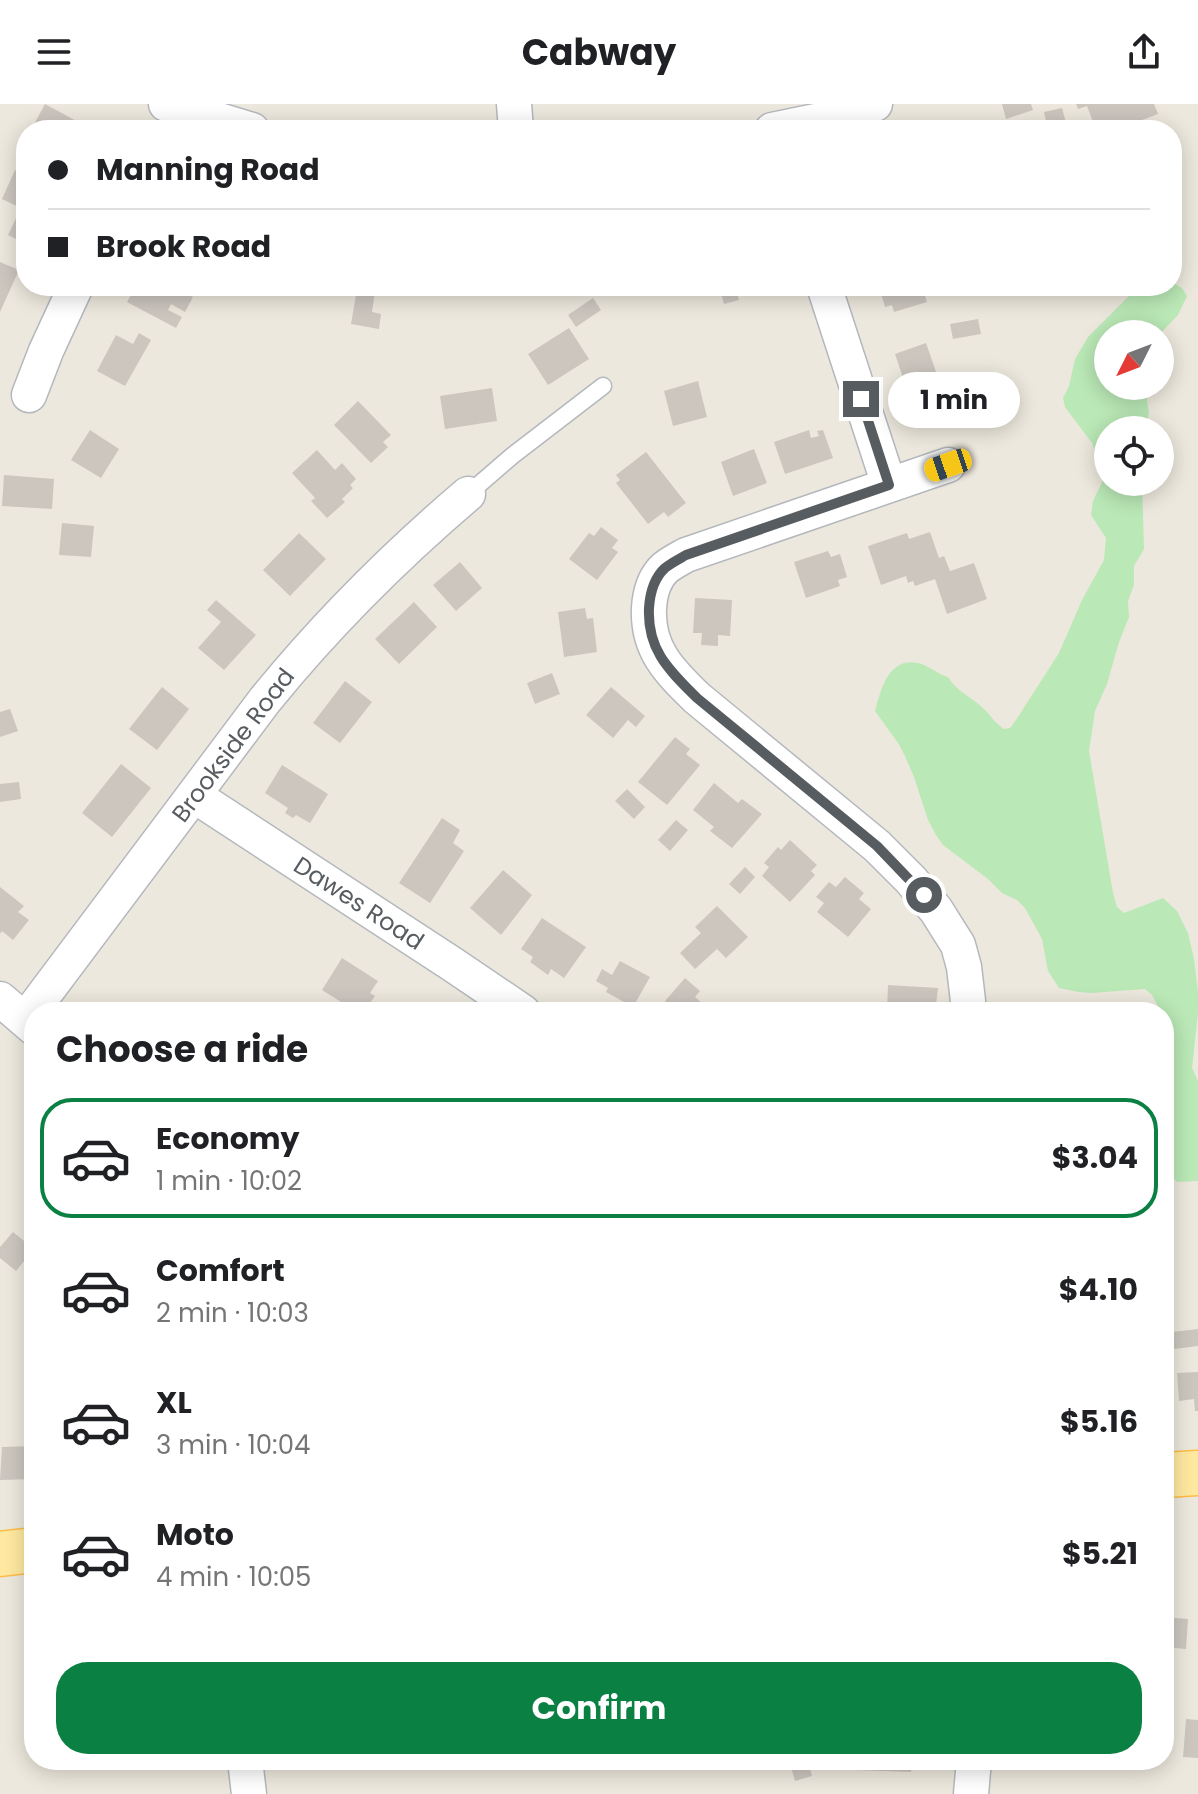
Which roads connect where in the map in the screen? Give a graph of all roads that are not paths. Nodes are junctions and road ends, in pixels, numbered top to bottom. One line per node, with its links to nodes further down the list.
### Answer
1 (875, 104): 4 (street)
2 (173, 115): 3 (street)
3 (199, 120)
4 (821, 120)
5 (71, 296): 8 (street)
6 (827, 296): 10 (street)
7 (603, 386): 11 (lane)
8 (29, 395)
9 (948, 465): 10 (street)
10 (889, 485): 15 (street)
11 (468, 494): 12 (street, Brookside Road)
12 (195, 796): 13 (street, Brookside Road); 14 (street, Dawes Road)
13 (31, 1002)
14 (508, 1002)
15 (968, 1002)
16 (1198, 1473): 17 (main road)
17 (1174, 1474)
18 (24, 1551): 19 (main road)
19 (0, 1554)
20 (246, 1770): 22 (street)
21 (973, 1770): 23 (street)
22 (249, 1794)
23 (971, 1794)

